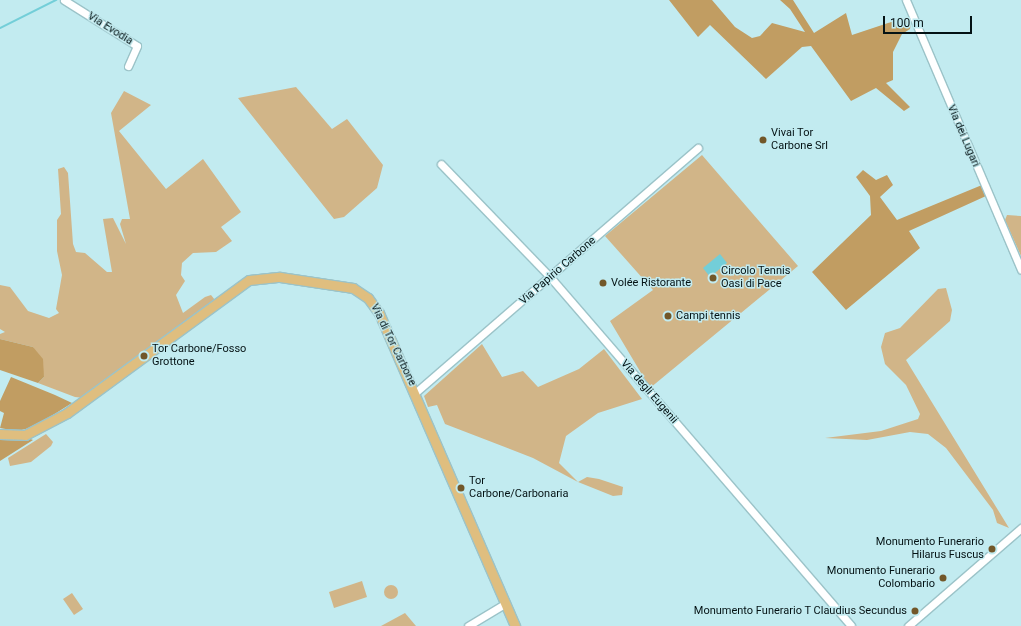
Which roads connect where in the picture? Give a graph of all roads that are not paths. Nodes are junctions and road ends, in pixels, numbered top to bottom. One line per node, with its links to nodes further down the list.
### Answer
1 (64, 0): 3 (street, Via Evodia)
2 (906, 0): 6 (street, Via dei Lugari)
3 (128, 66)
4 (698, 148): 7 (street, Via Papirio Carbone)
5 (441, 164): 7 (street, Via degli Eugenii)
6 (1021, 270)
7 (550, 278): 8 (street, Via Papirio Carbone); 14 (street, Via degli Eugenii)
8 (416, 392): 9 (main road, Via di Tor Carbone); 11 (main road, Via di Tor Carbone)
9 (0, 434)
10 (1021, 528): 15 (street)
11 (506, 604): 12 (street); 13 (main road, Via di Tor Carbone)
12 (468, 626)
13 (515, 626)
14 (851, 626)
15 (908, 626)

